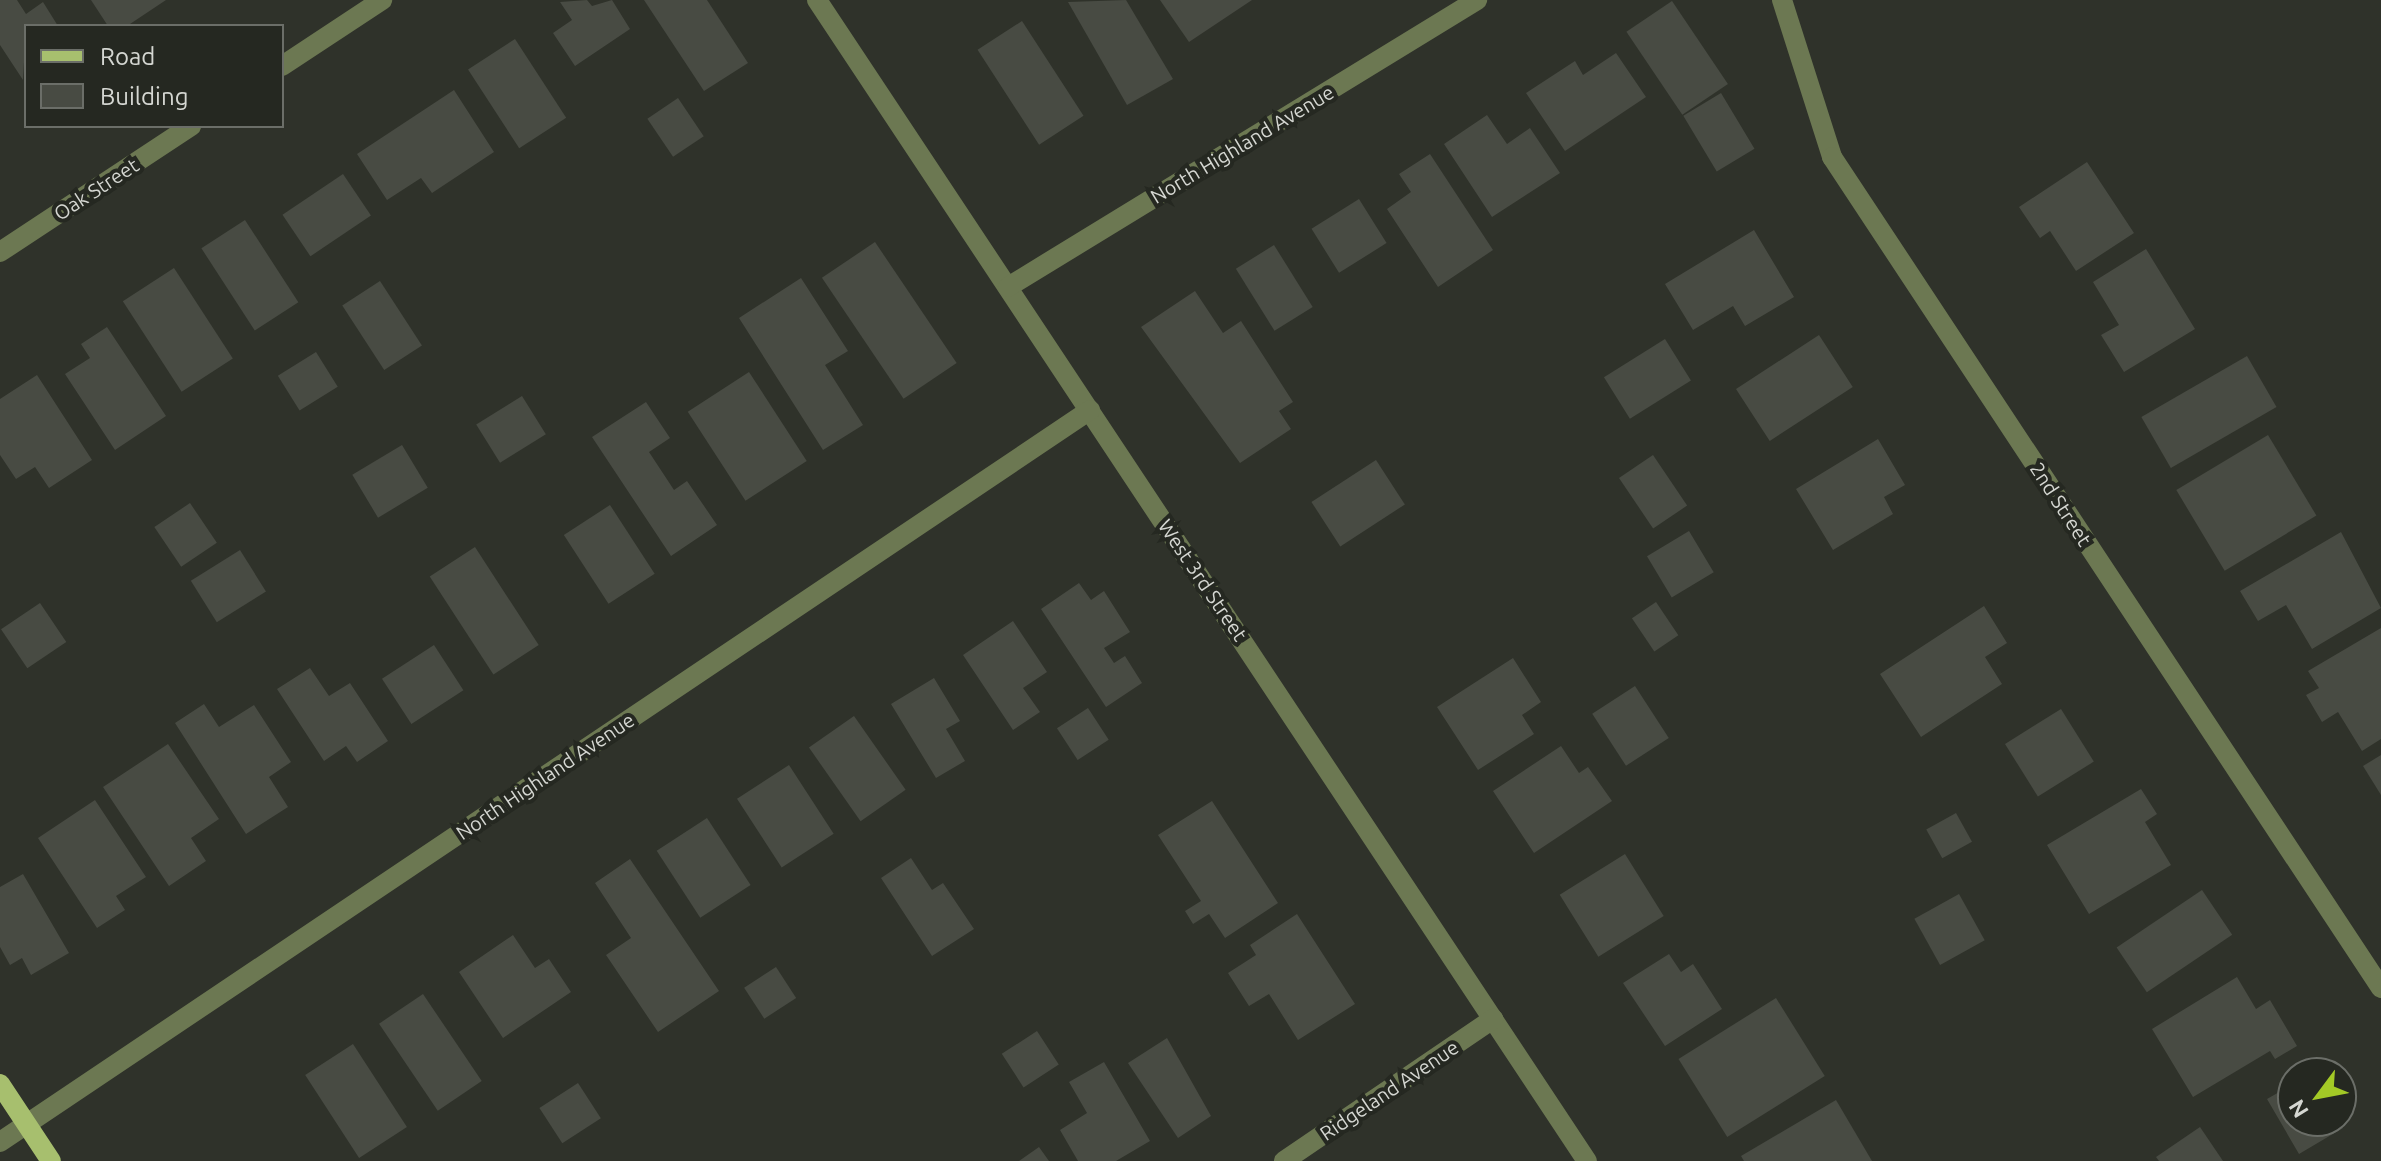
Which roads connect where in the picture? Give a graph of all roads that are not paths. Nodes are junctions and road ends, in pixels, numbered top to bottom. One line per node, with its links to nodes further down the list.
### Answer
1 (382, 0): 5 (street)
2 (817, 0): 8 (street, West 3rd Street)
3 (1477, 0): 8 (street, North Highland Avenue)
4 (1782, 0): 10 (street, 2nd Street)
5 (284, 65)
6 (188, 128): 7 (street, Oak Street)
7 (0, 252)
8 (1008, 287): 9 (street, West 3rd Street)
9 (1090, 410): 11 (street, West 3rd Street); 13 (street, North Highland Avenue)
10 (2381, 988)
11 (1493, 1019): 16 (street, Ridgeland Avenue); 17 (street, West 3rd Street)
12 (0, 1084): 13 (main road)
13 (27, 1125): 14 (street, North Highland Avenue); 15 (main road)
14 (0, 1142)
15 (51, 1161)
16 (1284, 1161)
17 (1587, 1161)

